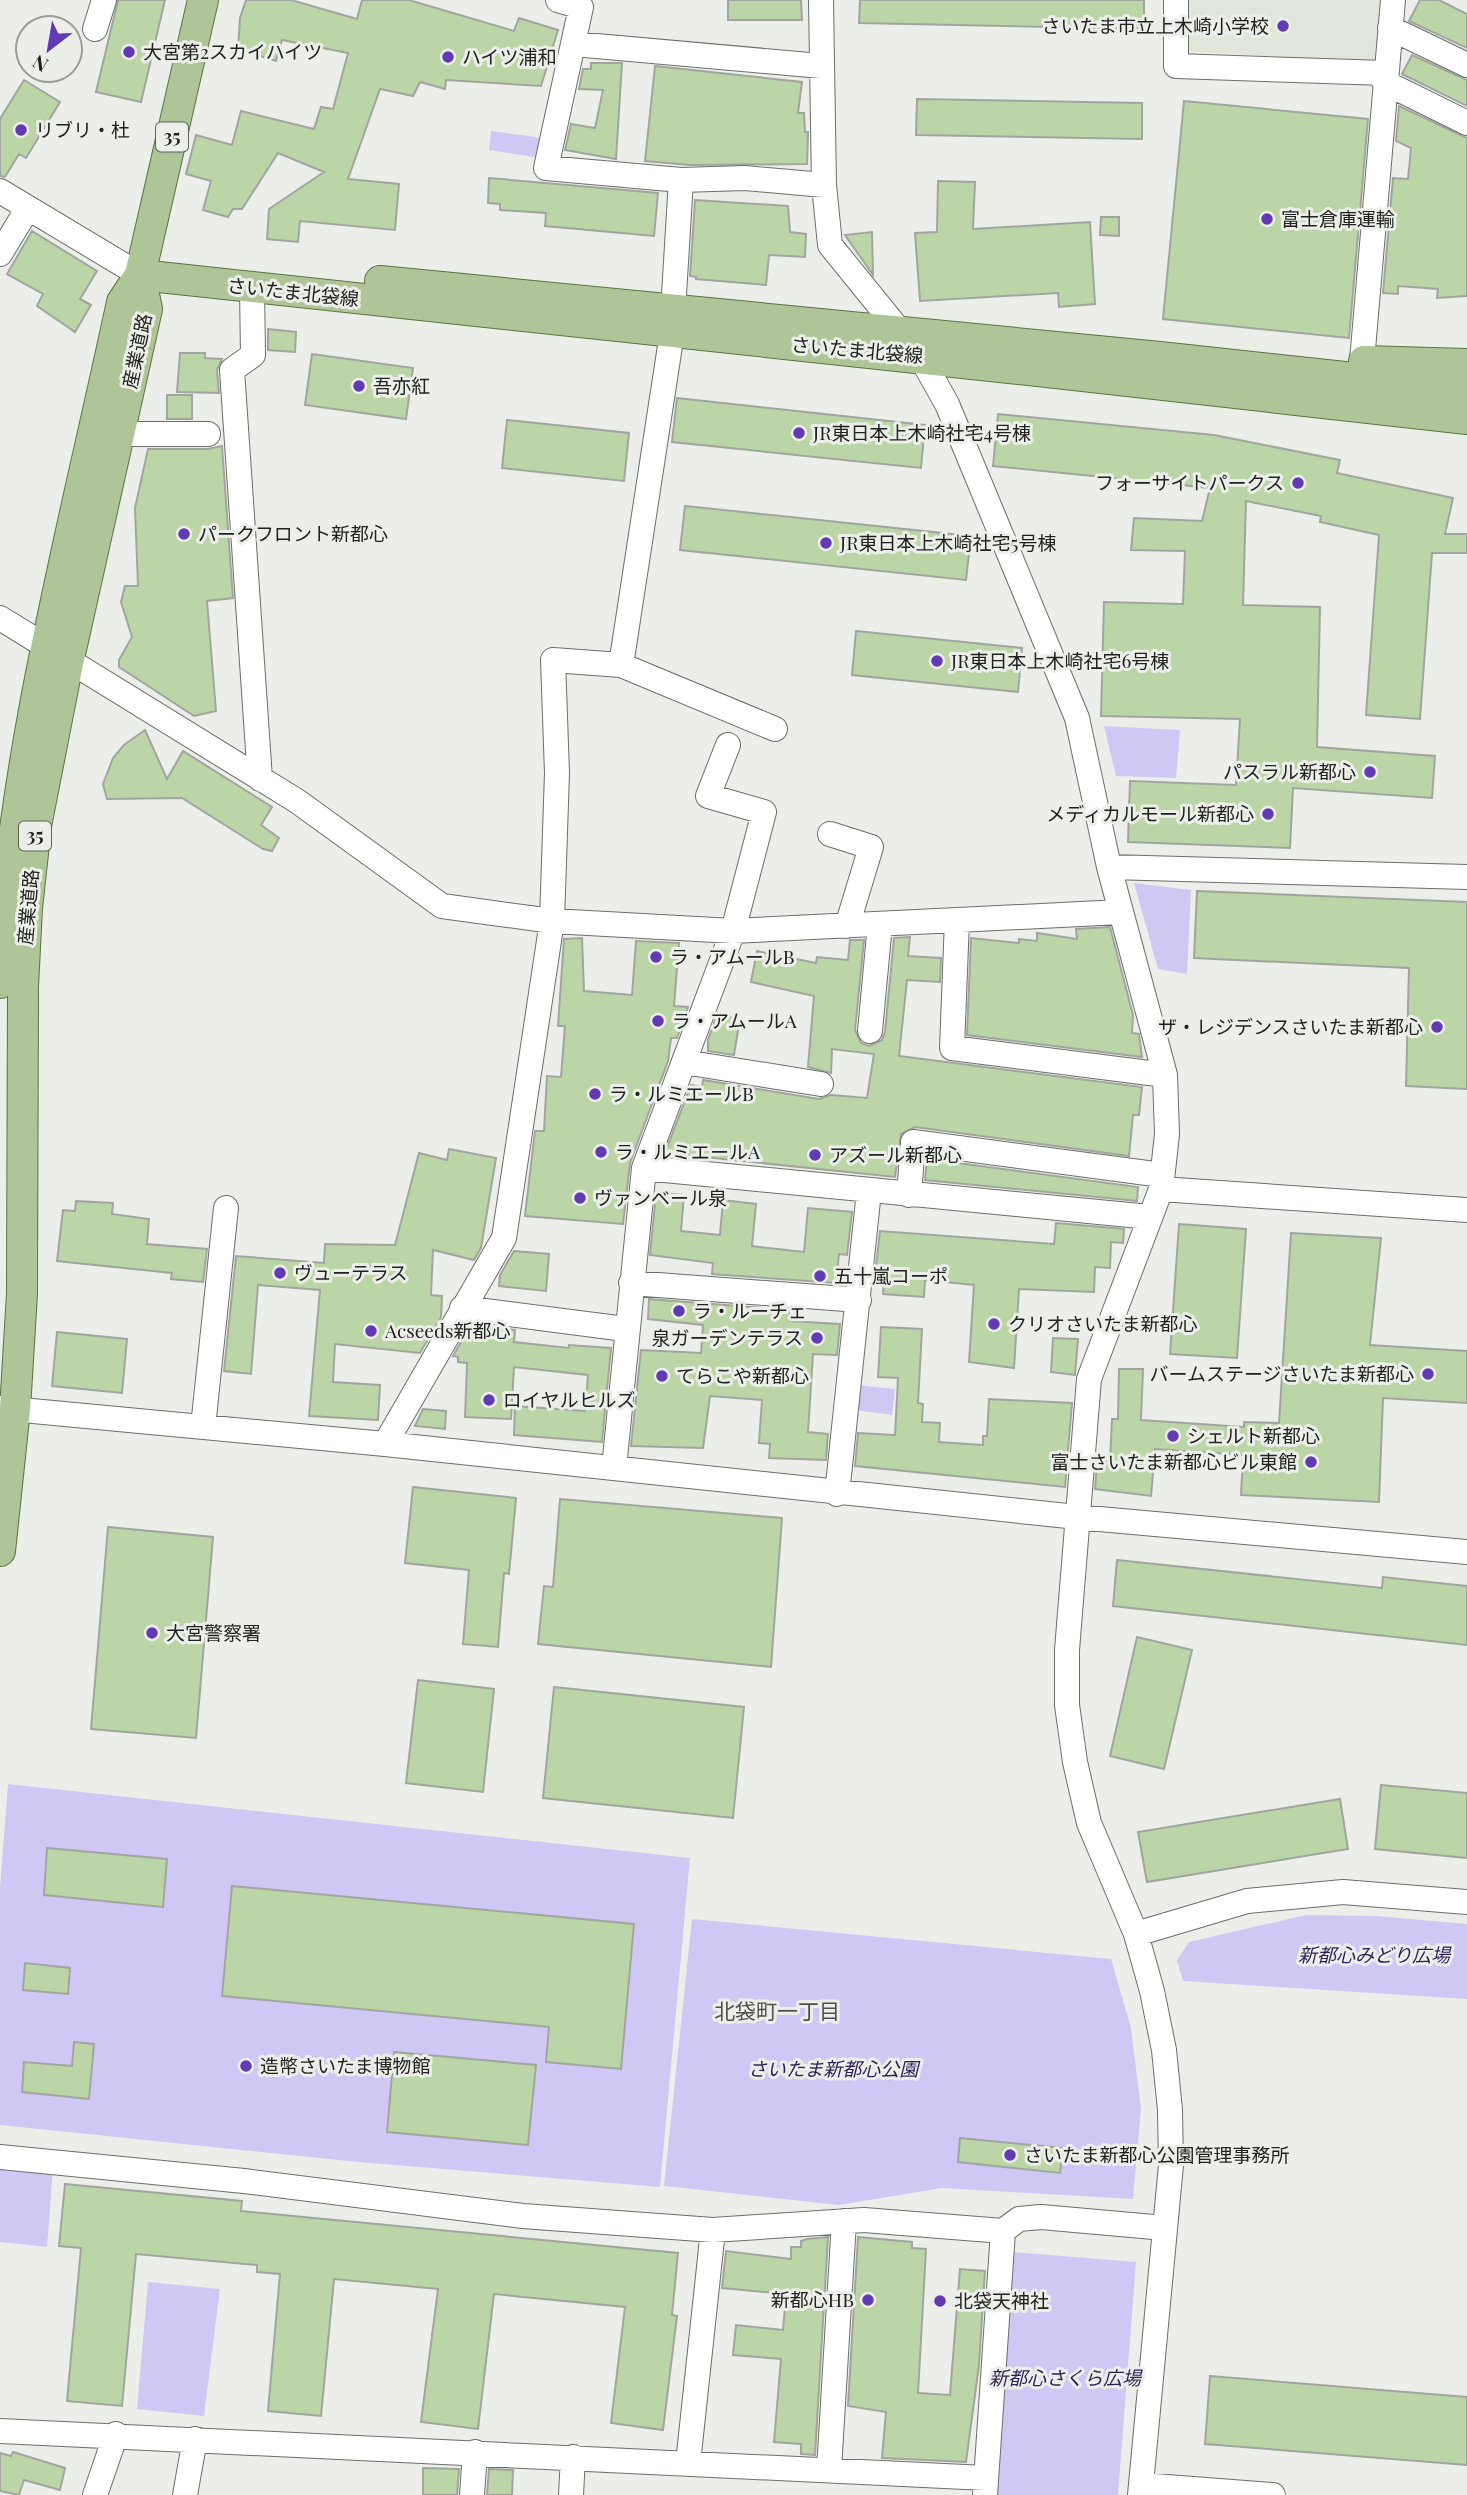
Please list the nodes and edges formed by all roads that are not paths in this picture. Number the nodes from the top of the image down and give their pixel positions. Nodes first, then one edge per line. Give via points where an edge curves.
1 (104, 0) edge
2 (203, 0) edge
3 (821, 0) edge
4 (1176, 0) edge
5 (1393, 0) edge
6 (574, 2) edge
7 (1390, 28) junction
8 (95, 29) dead end
9 (574, 44) junction
10 (1467, 65) edge
11 (821, 66) junction
12 (1384, 77) junction
13 (1467, 123) edge
14 (681, 180) junction
15 (824, 185) junction
16 (0, 191) edge
17 (28, 208) junction
18 (0, 254) edge
19 (140, 275) junction
20 (252, 287) junction
21 (673, 322) junction
22 (902, 333) junction
23 (920, 356) junction
24 (1160, 357) junction
25 (1362, 361) junction
26 (1467, 364) edge
27 (1467, 390) edge
28 (1467, 419) edge
29 (208, 433) dead end
30 (119, 434) junction
31 (0, 618) edge
32 (58, 656) junction
33 (621, 665) junction
34 (775, 729) dead end
35 (728, 745) dead end
36 (260, 779) junction
37 (6, 834) edge
38 (830, 834) dead end
39 (1109, 867) junction
40 (1467, 877) edge
41 (1121, 912) junction
42 (957, 920) junction
43 (552, 921) junction
44 (880, 924) junction
45 (847, 926) junction
46 (733, 931) junction
47 (0, 983) edge
48 (870, 1031) dead end
49 (684, 1062) junction
50 (1165, 1075) junction
51 (821, 1084) dead end
52 (643, 1168) junction
53 (1161, 1182) junction
54 (869, 1191) junction
55 (909, 1195) junction
56 (226, 1208) dead end
57 (1467, 1210) edge
58 (1150, 1217) junction
59 (631, 1283) junction
60 (859, 1300) junction
61 (462, 1308) junction
62 (625, 1329) junction
63 (7, 1409) edge
64 (203, 1427) junction
65 (385, 1444) junction
66 (614, 1468) junction
67 (837, 1494) junction
68 (1077, 1517) junction
69 (0, 1551) edge
70 (1467, 1552) edge
71 (1467, 1902) edge
72 (1136, 1934) junction
73 (0, 2157) edge
74 (844, 2221) junction
75 (1165, 2228) junction
76 (713, 2230) junction
77 (1003, 2231) junction
78 (0, 2431) edge
79 (116, 2434) junction
80 (195, 2438) junction
81 (475, 2452) junction
82 (573, 2457) junction
83 (688, 2463) junction
84 (829, 2470) junction
85 (986, 2486) edge
86 (1140, 2490) edge
87 (95, 2495) edge
88 (185, 2495) edge
89 (472, 2495) edge
90 (571, 2495) edge
91 (1273, 2495) edge

1 - 8 street
2 - 19 main road, 産業道路 / 35
3 - 11 street
4 - 12 street via 1175,66
5 - 7 street
6 - 9 street
7 - 10 street
7 - 12 street
9 - 11 street
9 - 14 street via 546,168
11 - 15 street
12 - 13 street
12 - 25 street
14 - 15 street via 745,178
14 - 21 street
15 - 22 street via 830,245
16 - 17 street
17 - 18 street
17 - 19 street
19 - 20 main road, さいたま北袋線
19 - 21 main road, さいたま北袋線 via 211,263
19 - 30 main road, 産業道路 / 35 via 147,309
19 - 32 main road, 産業道路 / 35 via 122,302
20 - 21 main road, さいたま北袋線
20 - 36 street via 253,355 232,370
21 - 22 main road, さいたま北袋線
21 - 23 main road, さいたま北袋線
21 - 33 street
22 - 23 street
22 - 24 main road, さいたま北袋線
23 - 28 main road, さいたま北袋線
23 - 39 street via 947,404 1077,719
24 - 25 main road, さいたま北袋線
24 - 27 main road, さいたま北袋線
25 - 26 main road, さいたま北袋線
29 - 30 street
30 - 32 main road, 産業道路 / 35
31 - 32 street
32 - 36 street
32 - 37 main road, 産業道路 / 35
32 - 63 main road, 産業道路 / 35 via 27,908 22,1293
33 - 34 street
33 - 43 street via 553,660 557,774
35 - 46 street via 708,796 764,812
36 - 43 street via 442,906
37 - 47 main road, 産業道路 / 35
38 - 45 street via 871,847
39 - 40 street
39 - 41 street
41 - 42 street
41 - 50 street
42 - 44 street
42 - 50 street via 952,1048
43 - 46 street
43 - 61 street via 504,1238
44 - 45 street
44 - 48 street
45 - 46 street
46 - 49 street
49 - 51 street
49 - 52 street
50 - 53 street via 1167,1134
52 - 54 street
52 - 59 street
53 - 55 street via 913,1142
53 - 57 street
53 - 58 street
54 - 55 street
54 - 60 street
55 - 58 street
56 - 64 street
58 - 68 street via 1089,1379
59 - 60 street
59 - 62 street
60 - 67 street
61 - 62 street
61 - 65 street
62 - 66 street
63 - 64 street
63 - 69 main road, 産業道路 / 35
64 - 65 street
65 - 66 street
66 - 67 street
67 - 68 street
68 - 70 street
68 - 72 street via 1067,1650 1074,1762 1089,1823
71 - 72 street via 1343,1892 1247,1901
72 - 75 street via 1164,2050 1170,2110
73 - 76 street via 244,2181 523,2216
74 - 76 street
74 - 77 street
74 - 84 street
75 - 77 street via 1041,2217 1019,2219
75 - 86 street
76 - 83 street
77 - 85 street
78 - 79 street
79 - 80 street
79 - 87 street
80 - 81 street
80 - 88 street
81 - 82 street
81 - 89 street
82 - 83 street
82 - 90 street
83 - 84 street
84 - 85 street
86 - 91 street

